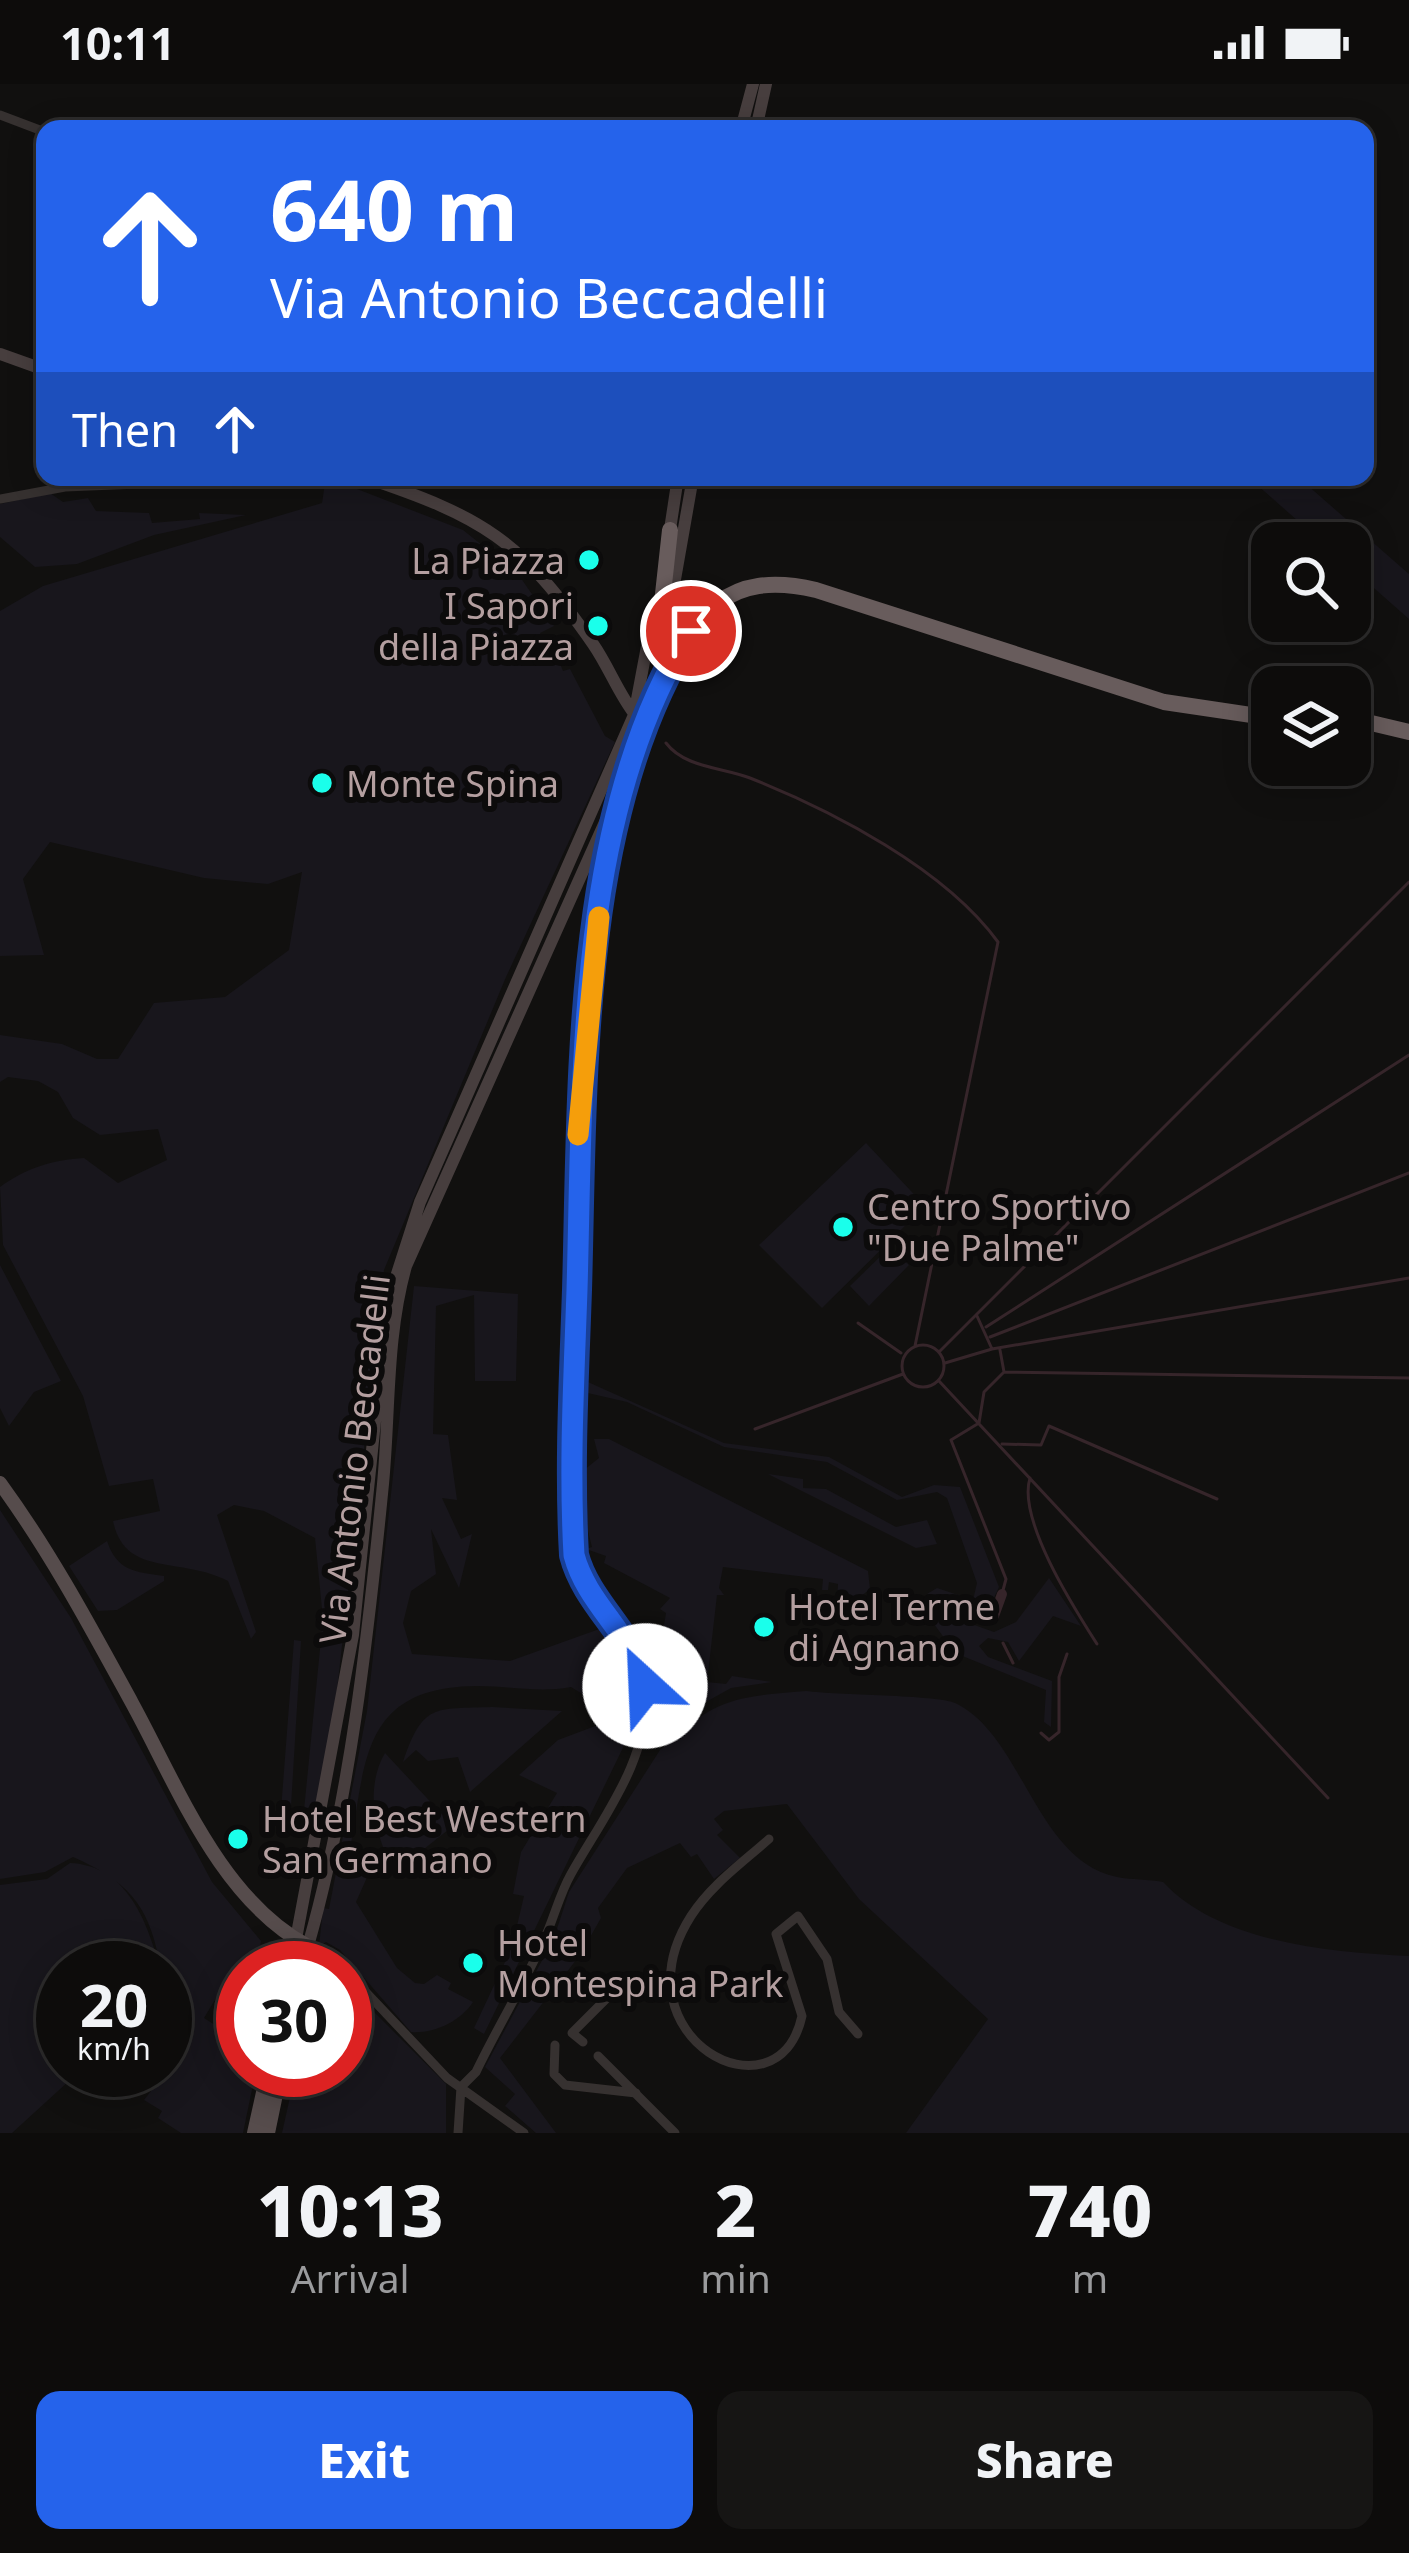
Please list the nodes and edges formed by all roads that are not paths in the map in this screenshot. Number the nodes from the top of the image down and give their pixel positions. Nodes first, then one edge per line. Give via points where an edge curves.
1 (753, 84) edge
2 (766, 84) edge
3 (0, 115) edge
4 (744, 120) edge
5 (758, 120) edge
6 (36, 129) edge
7 (0, 354) edge
8 (36, 367) edge
9 (90, 486) edge
10 (390, 486) edge
11 (677, 486) edge
12 (692, 486) edge
13 (0, 500) edge
14 (670, 530) junction
15 (700, 617) junction
16 (669, 632) junction
17 (642, 681) junction
18 (618, 686) junction
19 (644, 713) junction
20 (1251, 715) edge
21 (1371, 723) edge
22 (1409, 732) edge
23 (619, 750) junction
24 (631, 764) junction
25 (610, 808) junction
26 (612, 843) junction
27 (0, 1483) edge
28 (769, 1839) dead end
29 (322, 1848) junction
30 (301, 1941) edge
31 (302, 1941) edge
32 (669, 1988) junction
33 (372, 1997) edge
34 (858, 2034) dead end
35 (583, 2042) dead end
36 (556, 2045) dead end
37 (598, 2056) dead end
38 (461, 2087) junction
39 (636, 2093) junction
40 (262, 2097) edge
41 (275, 2097) edge
42 (254, 2133) edge
43 (268, 2133) edge
44 (458, 2133) edge
45 (524, 2133) edge
46 (675, 2133) edge

1 - 4 main road
2 - 5 main road
3 - 6 street
7 - 8 main road
9 - 13 street
10 - 18 main road via 459,510 506,540 590,639
11 - 14 main road
12 - 16 main road
14 - 16 highway via 660,621
14 - 17 main road
15 - 16 highway
15 - 19 highway
15 - 20 highway via 737,590 797,586 1164,702
16 - 19 main road
17 - 18 main road via 633,690
17 - 19 main road
18 - 19 main road
19 - 23 main road, Via Antonio Beccadelli
19 - 24 main road, Via Antonio Beccadelli
21 - 22 highway
23 - 25 street
23 - 29 main road, Via Antonio Beccadelli via 395,1265
24 - 25 main road, Via Antonio Beccadelli
24 - 26 street
25 - 26 street
25 - 29 main road, Via Antonio Beccadelli via 401,1284 373,1574
26 - 38 street via 578,1104 573,1544 584,1582 636,1655 645,1709 636,1754 607,1820
27 - 30 main road via 69,1589 213,1851
28 - 32 street via 690,1917
29 - 31 main road, Via Antonio Beccadelli
32 - 34 street via 681,2024 708,2051 741,2067 771,2060 794,2039 802,2016 776,1934 802,1917 827,1959 838,2012
32 - 35 street via 614,1991 572,2033
33 - 38 street
36 - 39 street via 554,2074 565,2085
37 - 39 street
38 - 44 street
38 - 45 street
39 - 46 street
40 - 42 main road
41 - 43 main road

